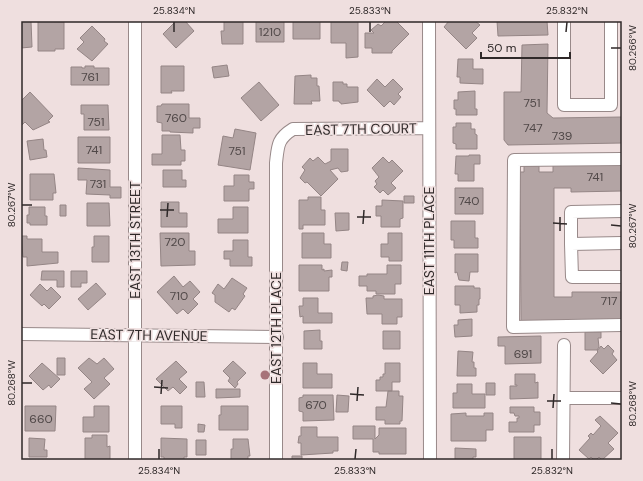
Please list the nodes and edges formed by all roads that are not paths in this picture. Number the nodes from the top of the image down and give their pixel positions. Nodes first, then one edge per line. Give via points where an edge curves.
1 (136, 21) edge
2 (429, 21) edge
3 (564, 21) edge
4 (611, 21) edge
5 (429, 128) junction
6 (622, 159) edge
7 (276, 195) joint
8 (622, 211) edge
9 (622, 243) edge
10 (571, 244) junction
11 (622, 277) edge
12 (622, 325) edge
13 (21, 334) edge
14 (135, 335) junction
15 (277, 337) junction
16 (564, 345) dead end
17 (564, 398) junction
18 (622, 398) edge
19 (135, 460) edge
20 (276, 460) edge
21 (430, 460) edge
22 (563, 460) edge

1 - 14 street, EAST 13TH STREET
2 - 5 street, EAST 11TH PLACE
3 - 4 street via 564,104 610,105
5 - 7 street, EAST 7TH COURT via 293,129 283,135 279,142
5 - 21 street, EAST 11TH PLACE
6 - 12 street via 514,160 513,326
7 - 15 street, EAST 12TH PLACE
8 - 10 street via 571,212
9 - 10 street
10 - 11 street via 572,277
13 - 14 street, EAST 7TH AVENUE
14 - 15 street, EAST 7TH AVENUE
14 - 19 street, EAST 13TH STREET
15 - 20 street, EAST 12TH PLACE
16 - 17 street
17 - 18 street
17 - 22 street

